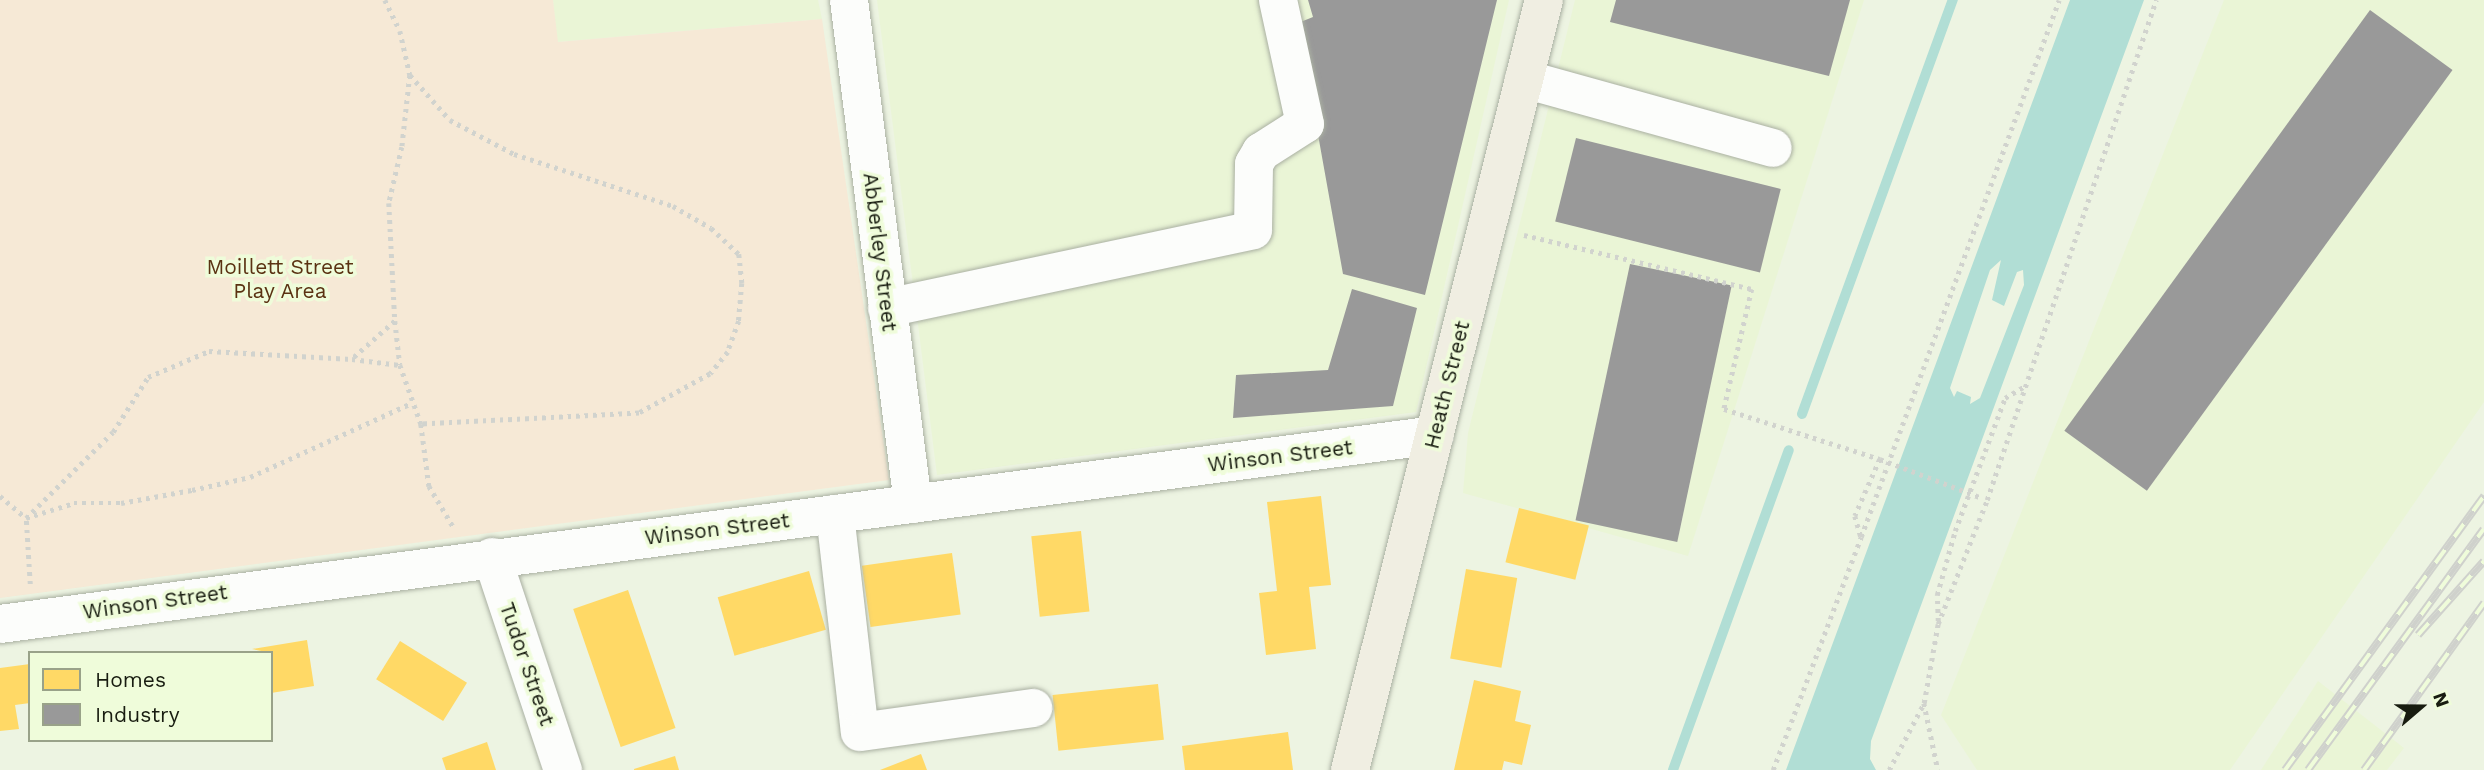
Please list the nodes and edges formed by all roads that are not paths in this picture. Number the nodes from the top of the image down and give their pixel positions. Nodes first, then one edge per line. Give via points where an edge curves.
1 (849, 0) edge
2 (1278, 0) edge
3 (1544, 0) edge
4 (1524, 79) junction
5 (1773, 148) dead end
6 (887, 308) junction
7 (1435, 435) junction
8 (913, 504) junction
9 (835, 514) junction
10 (482, 558) junction
11 (16, 622) edge
12 (1033, 708) dead end
13 (563, 770) edge
14 (1350, 770) edge

1 - 6 street, Abberley Street
2 - 6 street via 1305,124 1261,152 1254,164 1253,230
3 - 4 main road, Heath Street
4 - 5 street
4 - 7 main road, Heath Street
6 - 8 street, Abberley Street
7 - 8 street, Winson Street
7 - 14 main road, Heath Street
8 - 9 street, Winson Street
9 - 10 street, Winson Street
9 - 12 street via 860,732
10 - 11 street, Winson Street
10 - 13 street, Tudor Street

